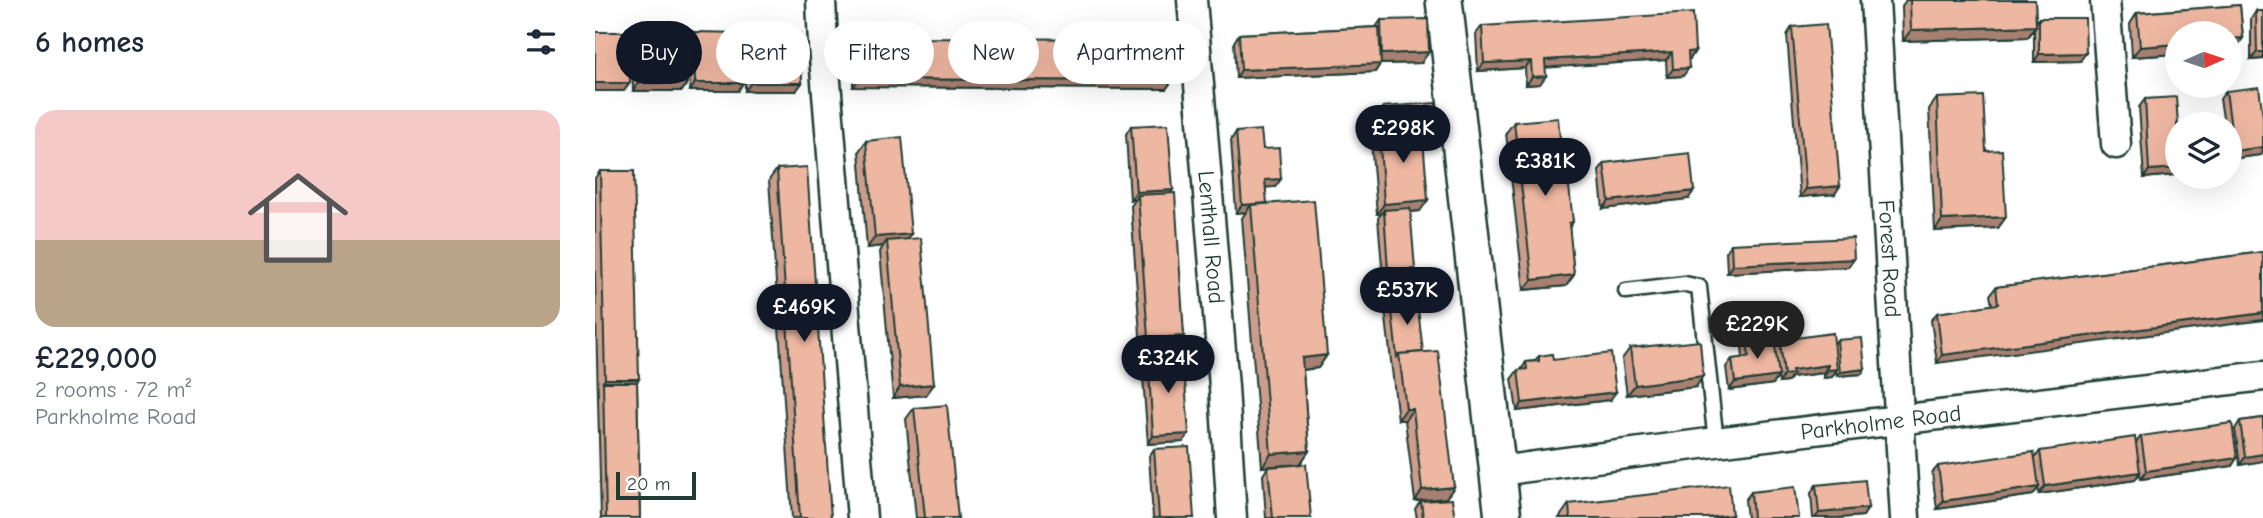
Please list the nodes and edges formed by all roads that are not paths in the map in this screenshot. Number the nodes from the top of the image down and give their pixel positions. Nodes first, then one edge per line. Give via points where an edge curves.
1 (821, 0) edge
2 (1192, 0) edge
3 (1444, 0) edge
4 (1875, 0) edge
5 (2105, 0) edge
6 (2116, 144) dead end
7 (1626, 291) dead end
8 (2263, 376) edge
9 (1901, 420) junction
10 (1716, 442) junction
11 (1499, 471) junction
12 (862, 518) edge
13 (1232, 518) edge
14 (1503, 518) edge
15 (1905, 518) edge

1 - 12 street
2 - 13 street, Lenthall Road
3 - 11 street
4 - 9 street, Forest Road
5 - 6 street
7 - 10 lane via 1685,284 1699,287
8 - 9 street, Parkholme Road
9 - 10 street, Parkholme Road
9 - 15 street, Forest Road
10 - 11 street, Parkholme Road
11 - 14 street

